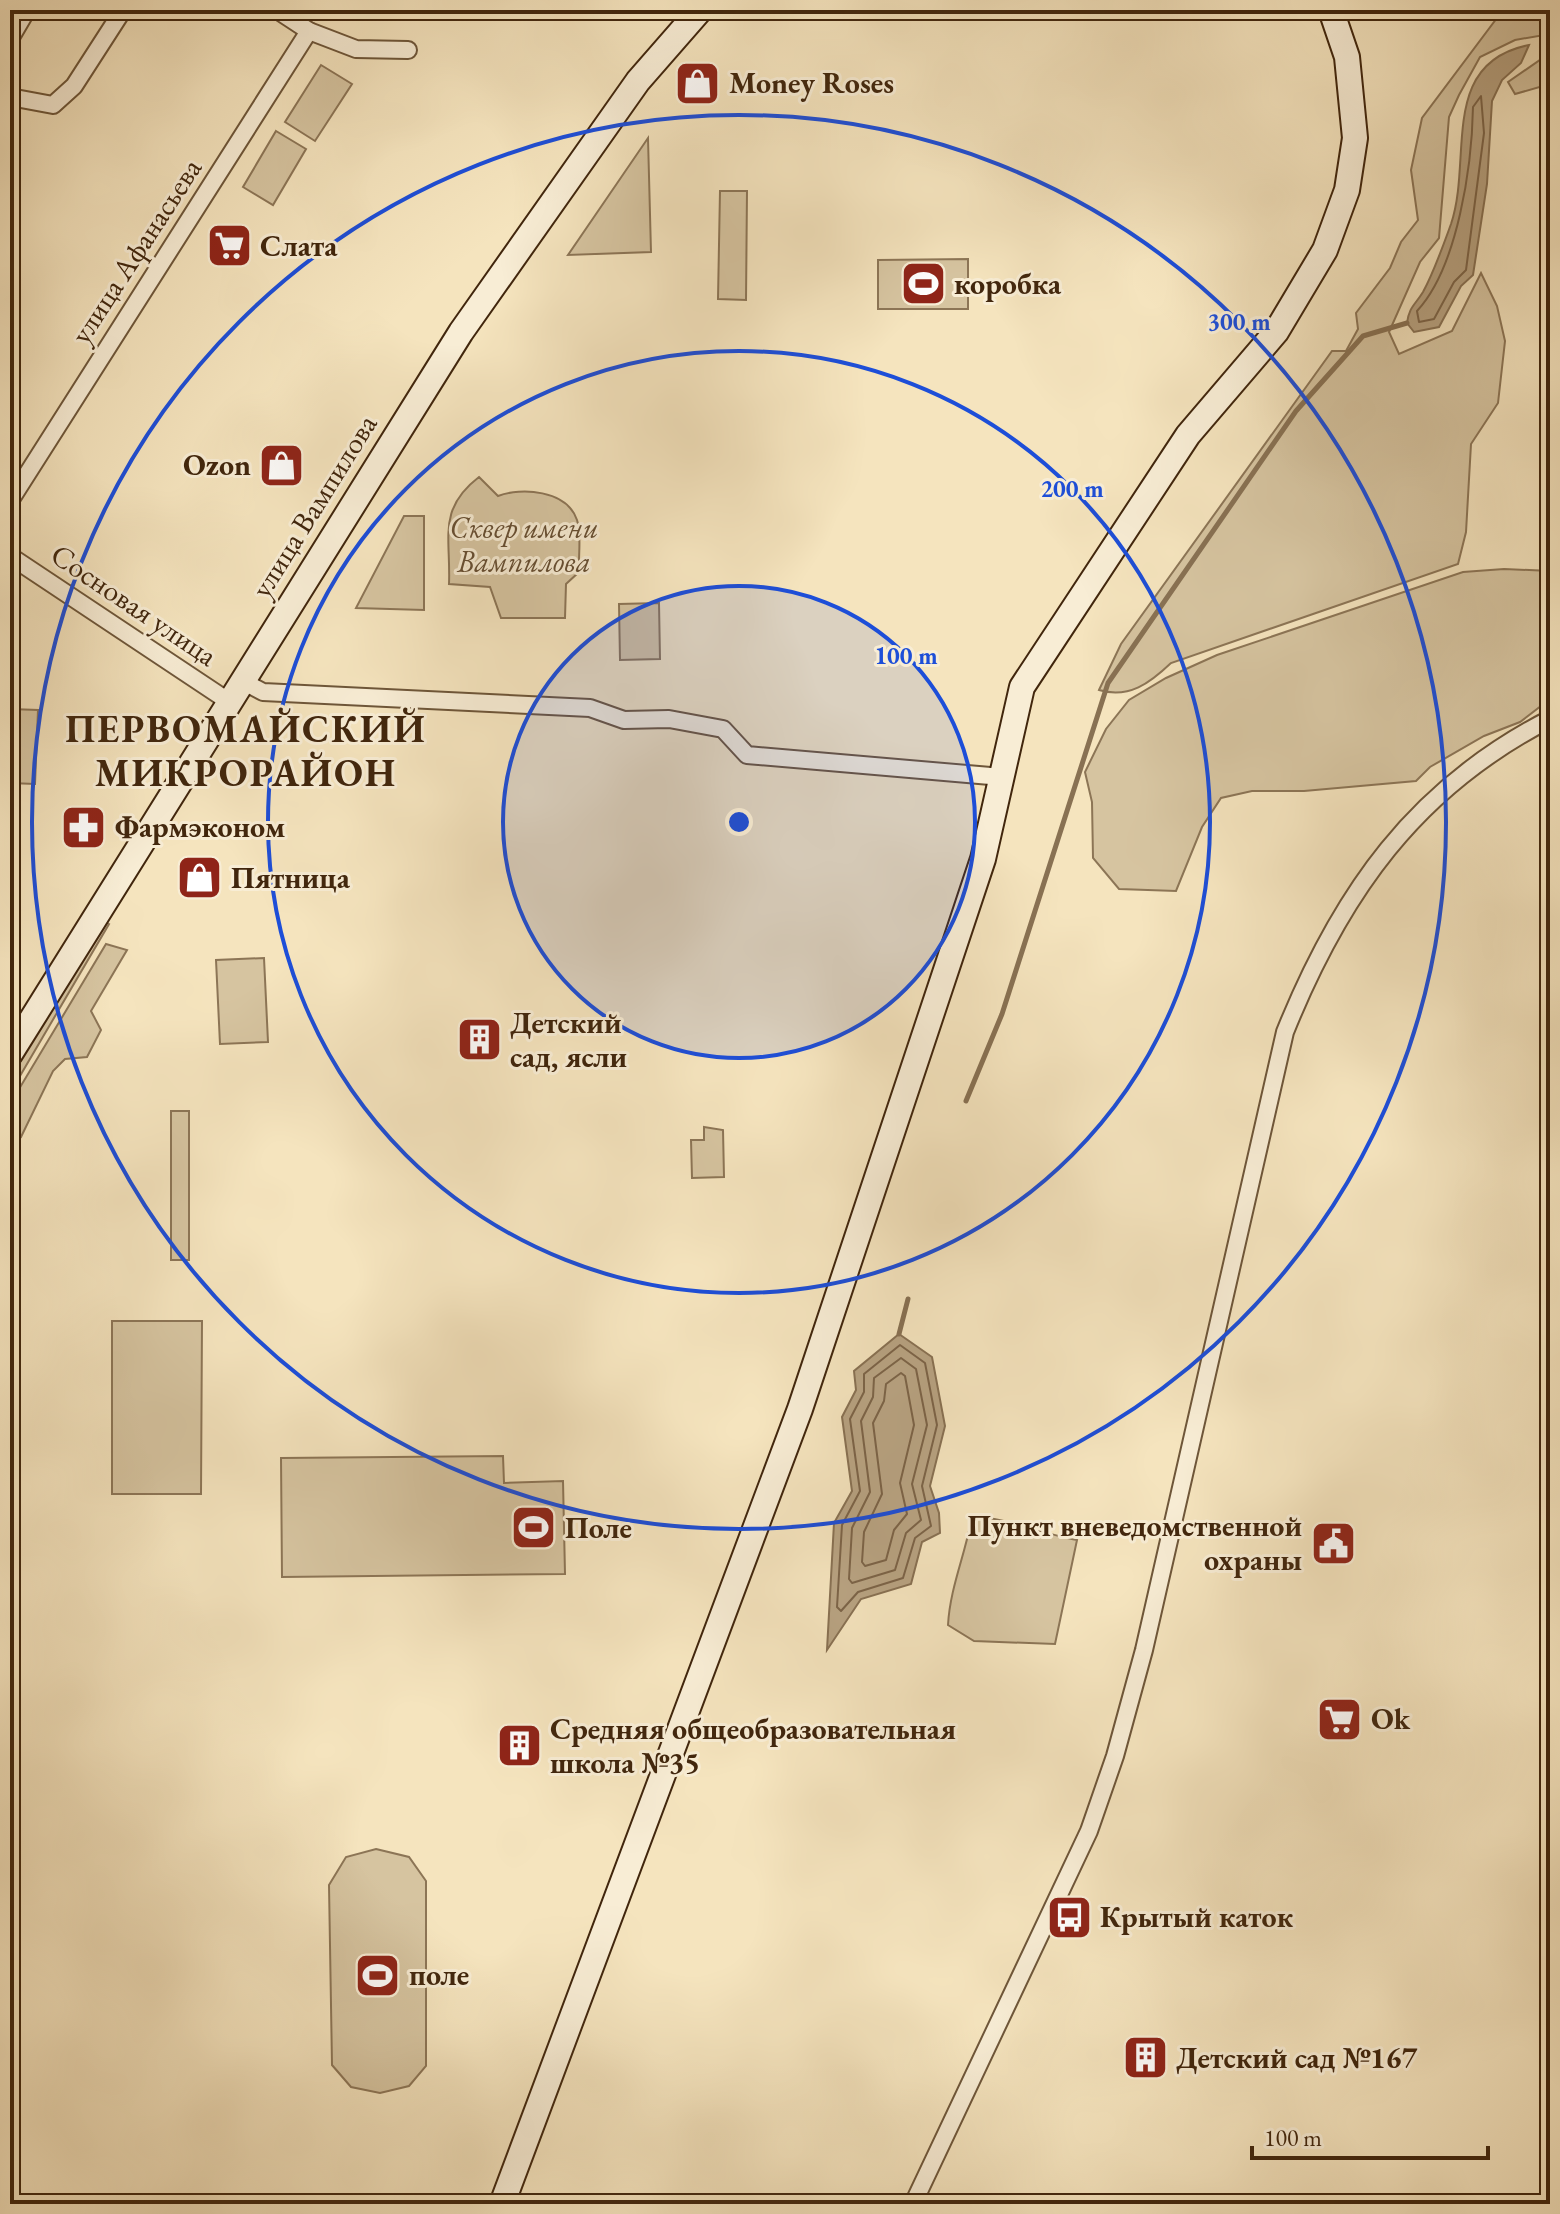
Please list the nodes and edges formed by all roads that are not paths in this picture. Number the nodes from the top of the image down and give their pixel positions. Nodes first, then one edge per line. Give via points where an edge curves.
1 (27, 10) edge
2 (123, 10) edge
3 (277, 10) edge
4 (700, 10) edge
5 (1331, 10) edge
6 (309, 31) junction
7 (10, 39) edge
8 (408, 50) dead end
9 (10, 97) edge
10 (10, 501) edge
11 (10, 556) edge
12 (242, 681) junction
13 (228, 701) junction
14 (1550, 719) edge
15 (1002, 777) junction
16 (10, 1054) edge
17 (502, 2204) edge
18 (913, 2204) edge

1 - 7 street
2 - 9 street via 74,86 53,105
3 - 6 street
4 - 12 street, улица Вампилова via 638,81 461,332
5 - 15 street via 1347,57 1355,138 1347,190 1325,250 1276,332 1188,435 1040,655 1022,687
6 - 8 street via 356,49
6 - 10 street, улица Афанасьева
11 - 13 street, Сосновая улица
12 - 13 street, улица Вампилова
12 - 15 street via 263,692 590,708 624,720 669,719 723,729 747,755
13 - 16 street, улица Вампилова
14 - 18 street via 1509,740 1446,786 1407,825 1363,883 1312,966 1285,1032 1115,1756 1089,1831
15 - 17 street via 983,859 800,1409

